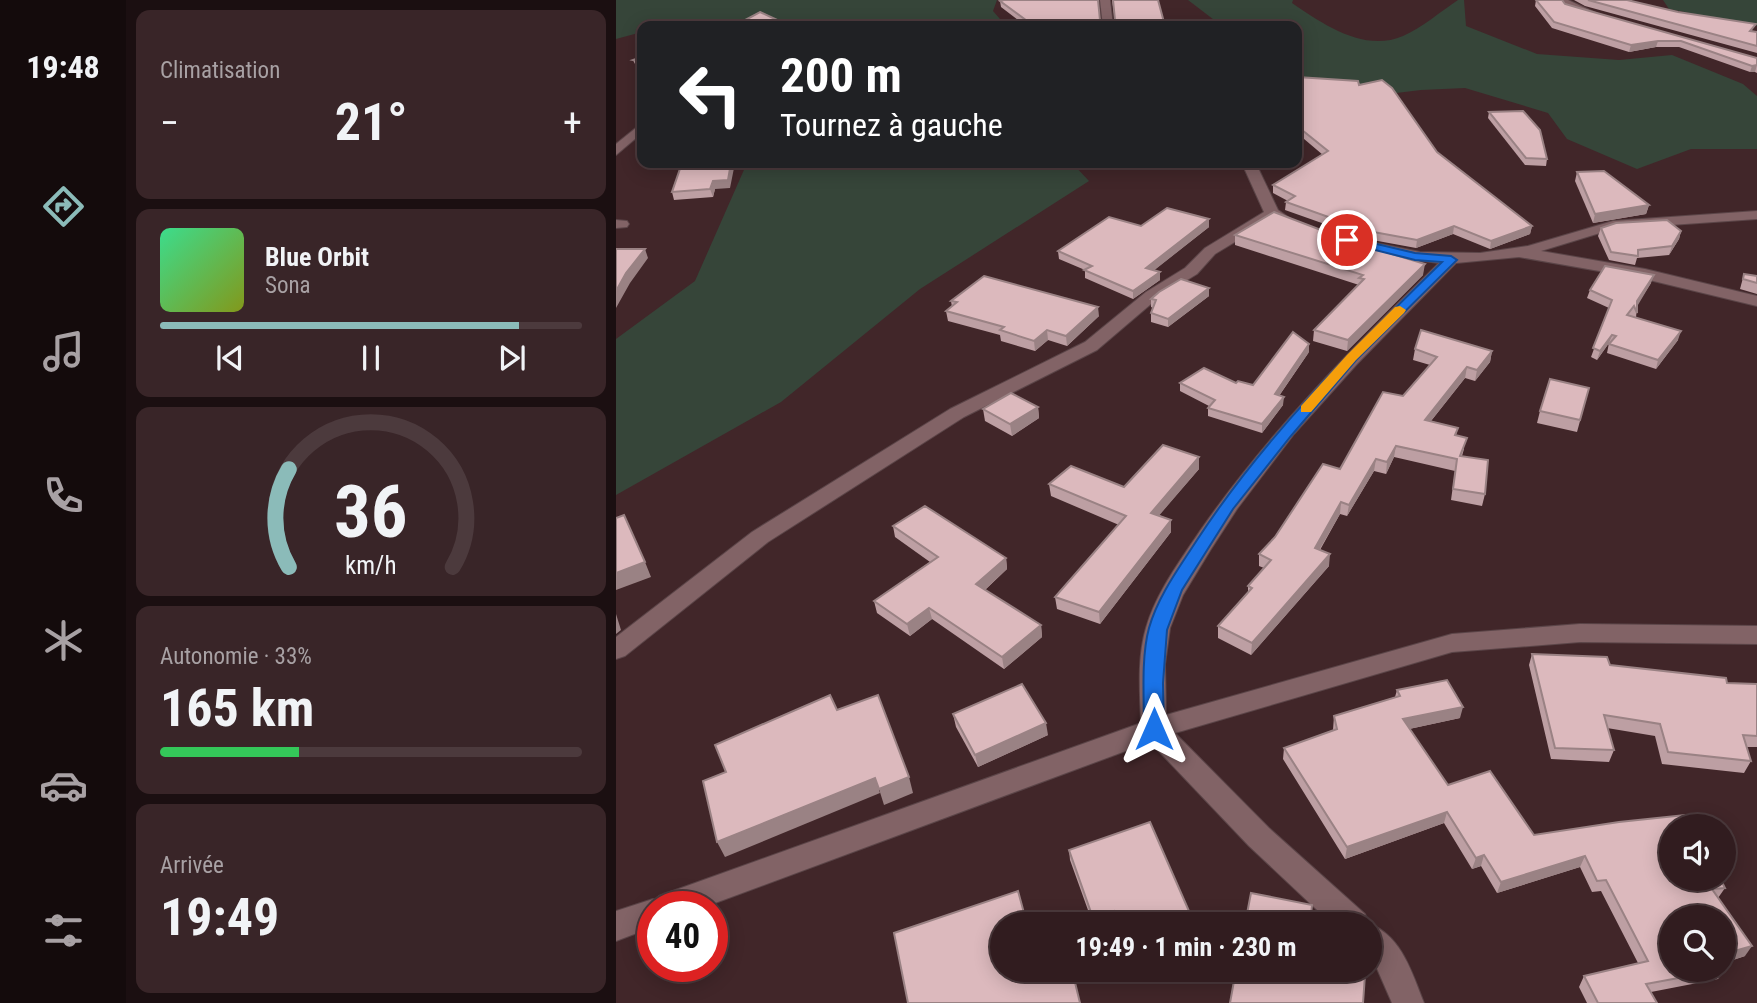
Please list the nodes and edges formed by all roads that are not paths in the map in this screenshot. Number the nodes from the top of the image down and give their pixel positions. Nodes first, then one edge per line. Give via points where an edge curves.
1 (1105, 0) edge
2 (1563, 0) edge
3 (1602, 16) edge
4 (1107, 21) edge
5 (637, 132) edge
6 (616, 151) edge
7 (1252, 168) edge
8 (1272, 212) junction
9 (1757, 215) edge
10 (1295, 224) edge
11 (1347, 240) edge
12 (1521, 252) junction
13 (1451, 260) junction
14 (1757, 301) edge
15 (1757, 635) edge
16 (616, 650) edge
17 (1154, 729) junction
18 (711, 891) edge
19 (1341, 912) edge
20 (637, 919) edge
21 (616, 926) edge
22 (1382, 950) edge
23 (1408, 1003) edge

1 - 4 street
2 - 3 street
5 - 6 street
7 - 8 street
8 - 10 street
8 - 16 street via 1210,251 1191,271 1091,346 957,412 761,537
9 - 12 street via 1614,225
11 - 13 street via 1415,257
12 - 13 street
12 - 14 street via 1645,274
13 - 17 street via 1351,357 1286,432 1227,506 1180,579 1157,630
15 - 17 street via 1580,633 1452,643
17 - 18 street
17 - 19 street via 1259,837
20 - 21 street
22 - 23 street

